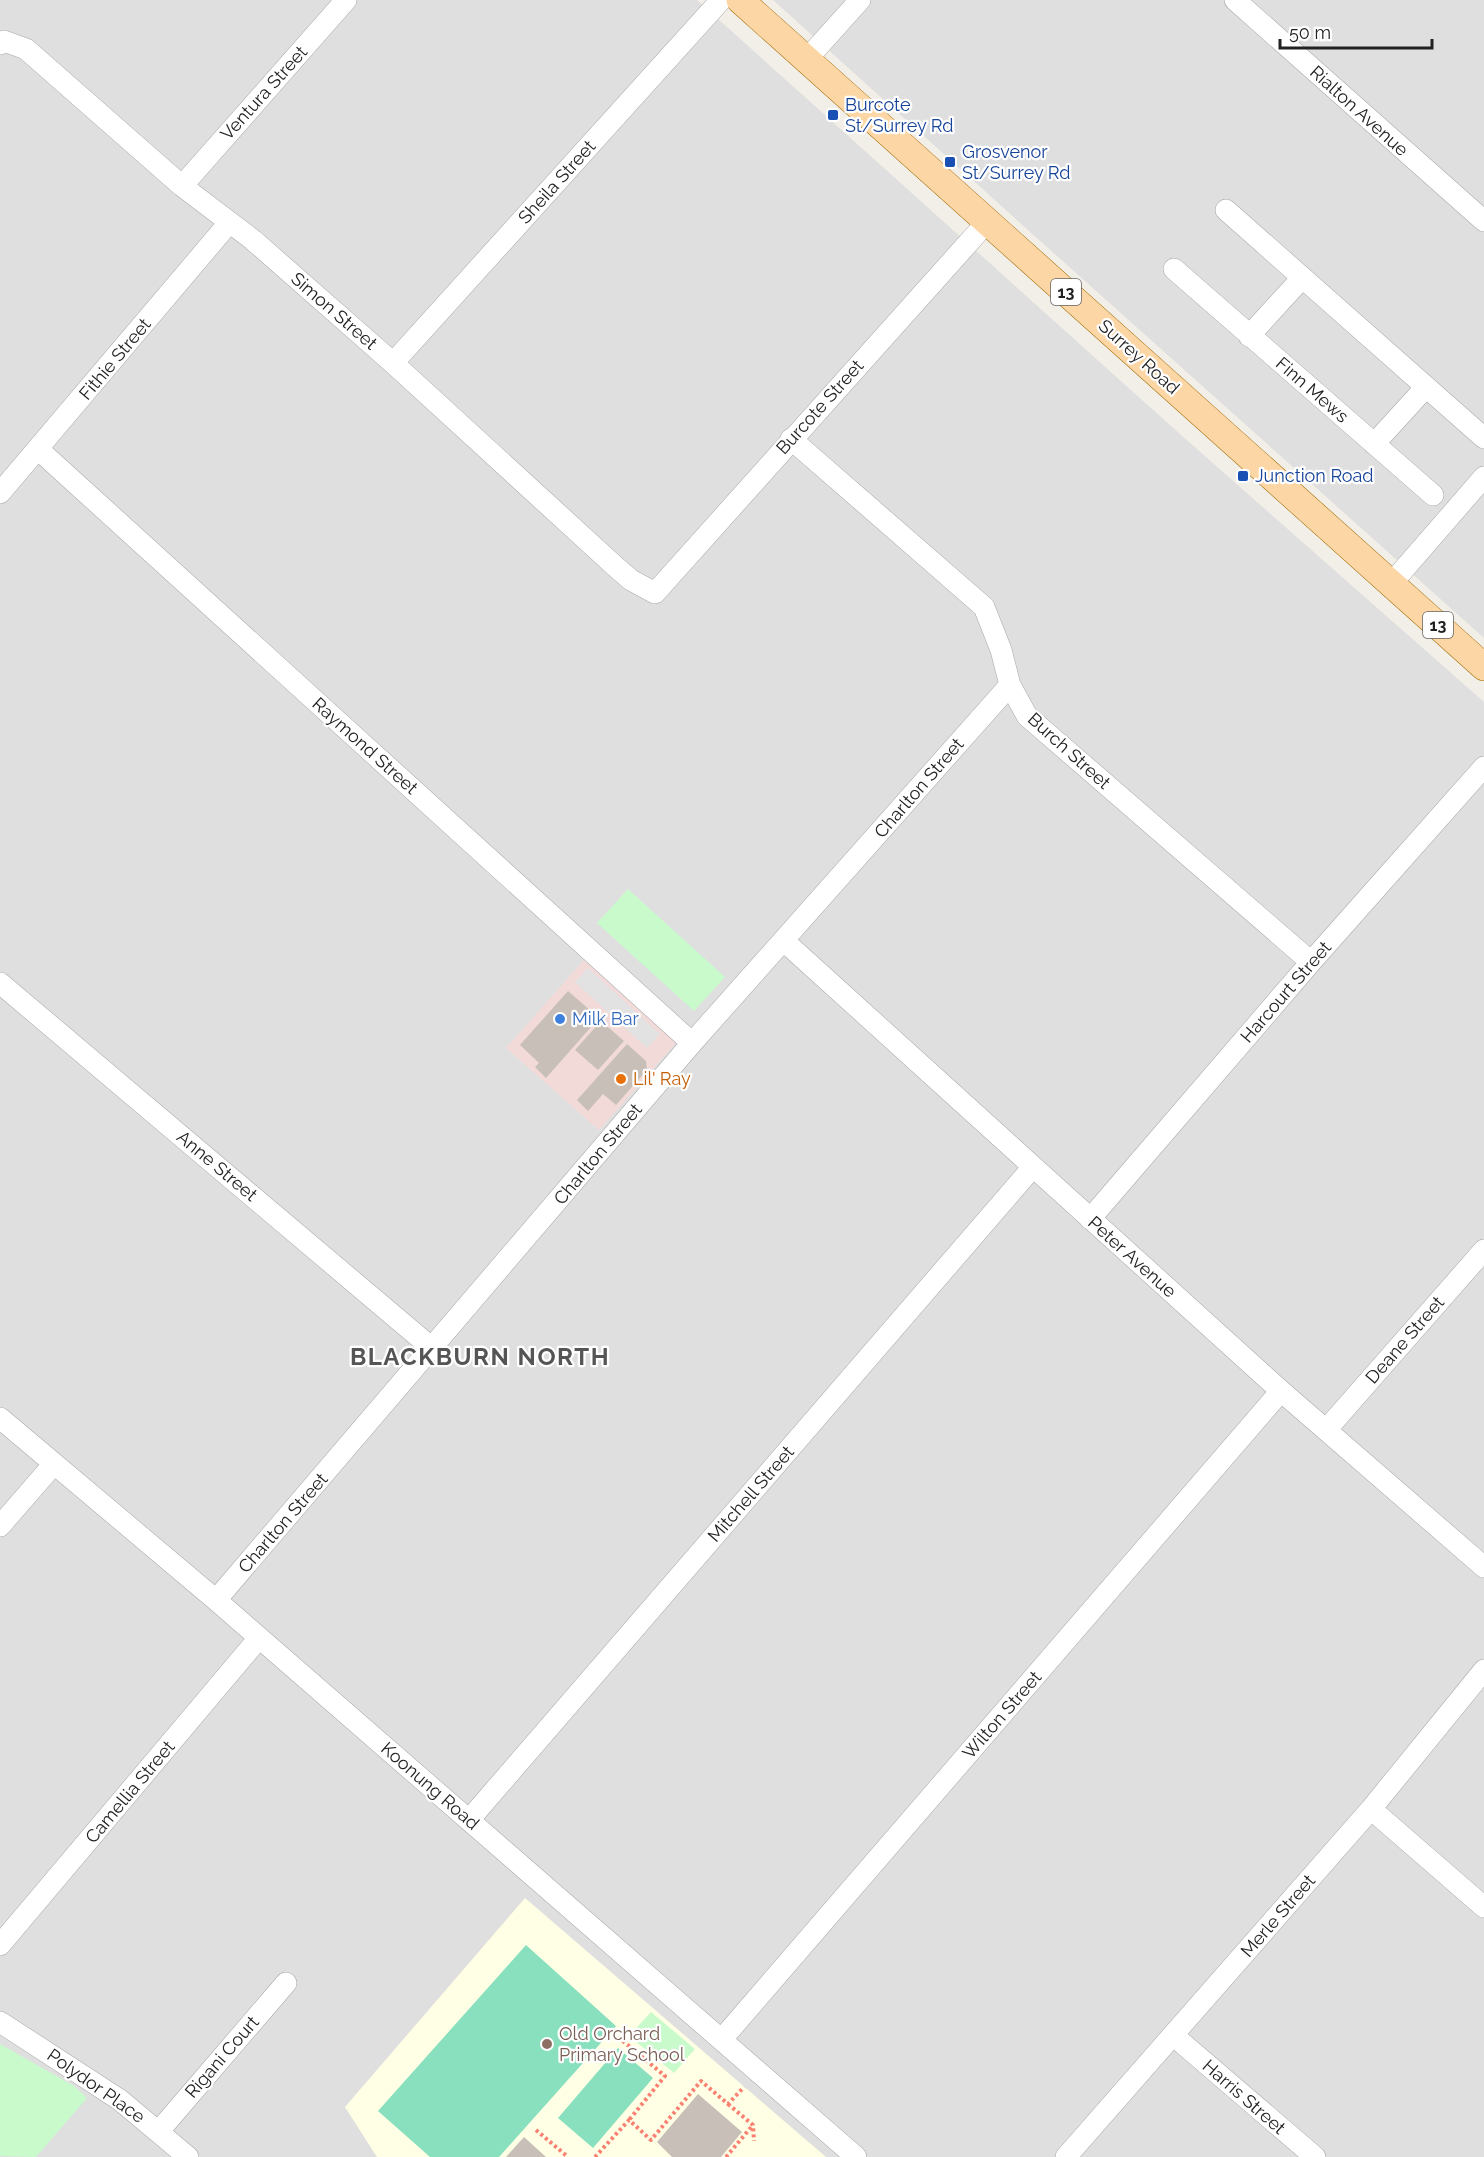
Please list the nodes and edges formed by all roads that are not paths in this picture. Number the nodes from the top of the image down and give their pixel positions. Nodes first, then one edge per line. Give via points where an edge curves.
1 (346, 0) edge
2 (721, 0) edge
3 (740, 0) edge
4 (860, 0) edge
5 (1235, 0) edge
6 (2, 42) edge
7 (807, 59) junction
8 (182, 186) junction
9 (1226, 210) dead end
10 (1484, 221) edge
11 (987, 222) junction
12 (228, 224) junction
13 (1174, 269) dead end
14 (1302, 278) junction
15 (1249, 336) junction
16 (393, 363) junction
17 (1425, 387) junction
18 (1484, 438) edge
19 (790, 439) junction
20 (1374, 444) junction
21 (39, 450) junction
22 (1484, 477) edge
23 (0, 493) edge
24 (1433, 495) dead end
25 (1391, 584) junction
26 (656, 593) joint
27 (1484, 667) edge
28 (1010, 685) junction
29 (1484, 767) edge
30 (784, 941) junction
31 (1311, 962) junction
32 (0, 983) edge
33 (692, 1043) junction
34 (1032, 1168) junction
35 (1090, 1219) junction
36 (1484, 1250) edge
37 (433, 1349) junction
38 (1281, 1391) junction
39 (0, 1419) edge
40 (1326, 1430) junction
41 (53, 1465) junction
42 (0, 1526) edge
43 (1477, 1562) edge
44 (1484, 1574) edge
45 (216, 1600) junction
46 (259, 1638) junction
47 (1484, 1670) edge
48 (1371, 1809) junction
49 (470, 1820) junction
50 (1484, 1907) edge
51 (0, 1946) edge
52 (286, 1983) dead end
53 (0, 2022) edge
54 (1174, 2036) junction
55 (722, 2039) junction
56 (159, 2130) junction
57 (188, 2157) edge
58 (856, 2157) edge
59 (1066, 2157) edge
60 (1315, 2157) edge

1 - 8 street, Ventura Street
2 - 16 street, Sheila Street
3 - 7 main road, Surrey Road / 13
4 - 7 street
5 - 10 street, Rialton Avenue
6 - 8 street, Simon Street via 26,49
7 - 11 main road, Surrey Road / 13
8 - 12 street, Simon Street
9 - 14 street
11 - 19 street, Burcote Street
11 - 25 main road, Surrey Road / 13
12 - 16 street, Simon Street via 253,240
12 - 21 street, Fithie Street
13 - 15 street, Finn Mews
14 - 15 street
14 - 17 street
15 - 20 street, Finn Mews
16 - 26 street, Simon Street via 617,568
17 - 18 street
17 - 20 street
19 - 26 street, Burcote Street
19 - 28 street, Burch Street via 984,607
20 - 24 street, Finn Mews
21 - 23 street, Fithie Street
21 - 33 street, Raymond Street
22 - 25 street
25 - 27 main road, Surrey Road / 13
28 - 30 street, Charlton Street
28 - 31 street, Burch Street via 1027,716
29 - 31 street, Harcourt Street
30 - 33 street, Charlton Street
30 - 34 street, Peter Avenue
31 - 35 street, Harcourt Street
32 - 37 street, Anne Street
33 - 37 street, Charlton Street
34 - 35 street, Peter Avenue
34 - 49 street, Mitchell Street
35 - 38 street, Peter Avenue
36 - 40 street, Deane Street
37 - 45 street, Charlton Street
38 - 40 street, Peter Avenue
38 - 55 street, Wilton Street
39 - 41 street, Koonung Road
40 - 43 street, Peter Avenue
41 - 42 street
41 - 45 street, Koonung Road
43 - 44 street
45 - 46 street, Koonung Road
46 - 49 street, Koonung Road
46 - 51 street, Camellia Street
47 - 48 street, Merle Street
48 - 50 street
48 - 54 street, Merle Street
49 - 55 street, Koonung Road
52 - 56 street, Rigani Court
53 - 56 street, Polydor Place
54 - 59 street, Merle Street
54 - 60 street, Harris Street
55 - 58 street, Koonung Road
56 - 57 street, Polydor Place

